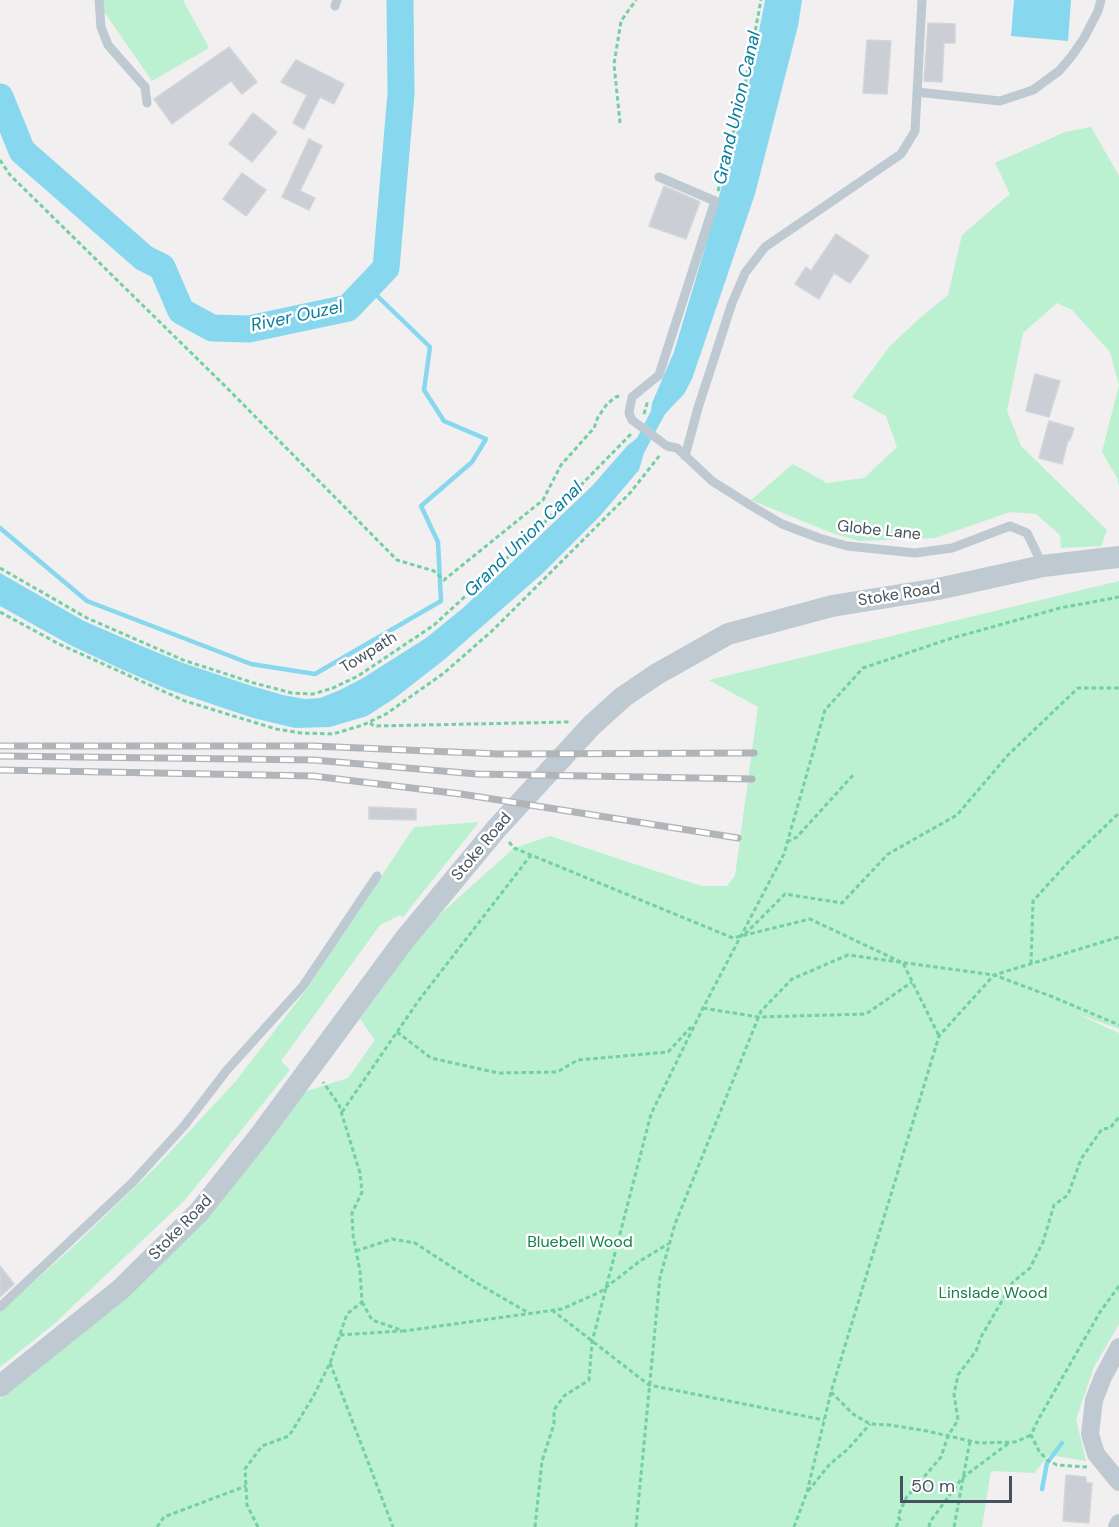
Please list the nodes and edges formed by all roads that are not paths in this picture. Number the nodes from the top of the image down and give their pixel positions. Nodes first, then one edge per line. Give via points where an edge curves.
1 (99, 0) edge
2 (922, 0) edge
3 (1101, 0) edge
4 (917, 92) junction
5 (147, 103) dead end
6 (658, 177) dead end
7 (685, 456) junction
8 (1119, 557) edge
9 (1043, 566) junction
10 (377, 876) dead end
11 (0, 1307) edge
12 (1119, 1347) edge
13 (0, 1386) edge
14 (1113, 1476) edge
15 (1119, 1523) edge
16 (1117, 1527) edge

1 - 5 lane via 101,27 108,45 145,87
2 - 4 lane
3 - 4 lane via 1071,57 1033,90 1000,101
4 - 7 lane via 915,131 901,154 765,247 745,273 732,303
6 - 7 lane, Globe Lane via 715,201 659,375 632,397 629,413
7 - 9 lane, Globe Lane via 712,481 750,505 782,524 819,538 848,546 915,553 952,548 1010,526 1027,533
8 - 9 street, Stoke Road
9 - 13 street, Stoke Road via 938,589 832,606 728,634 622,697 498,826 405,939 200,1212 121,1289
10 - 11 lane via 303,986 227,1070 184,1126 132,1184
12 - 14 street via 1094,1400 1090,1434 1096,1454
15 - 16 street

